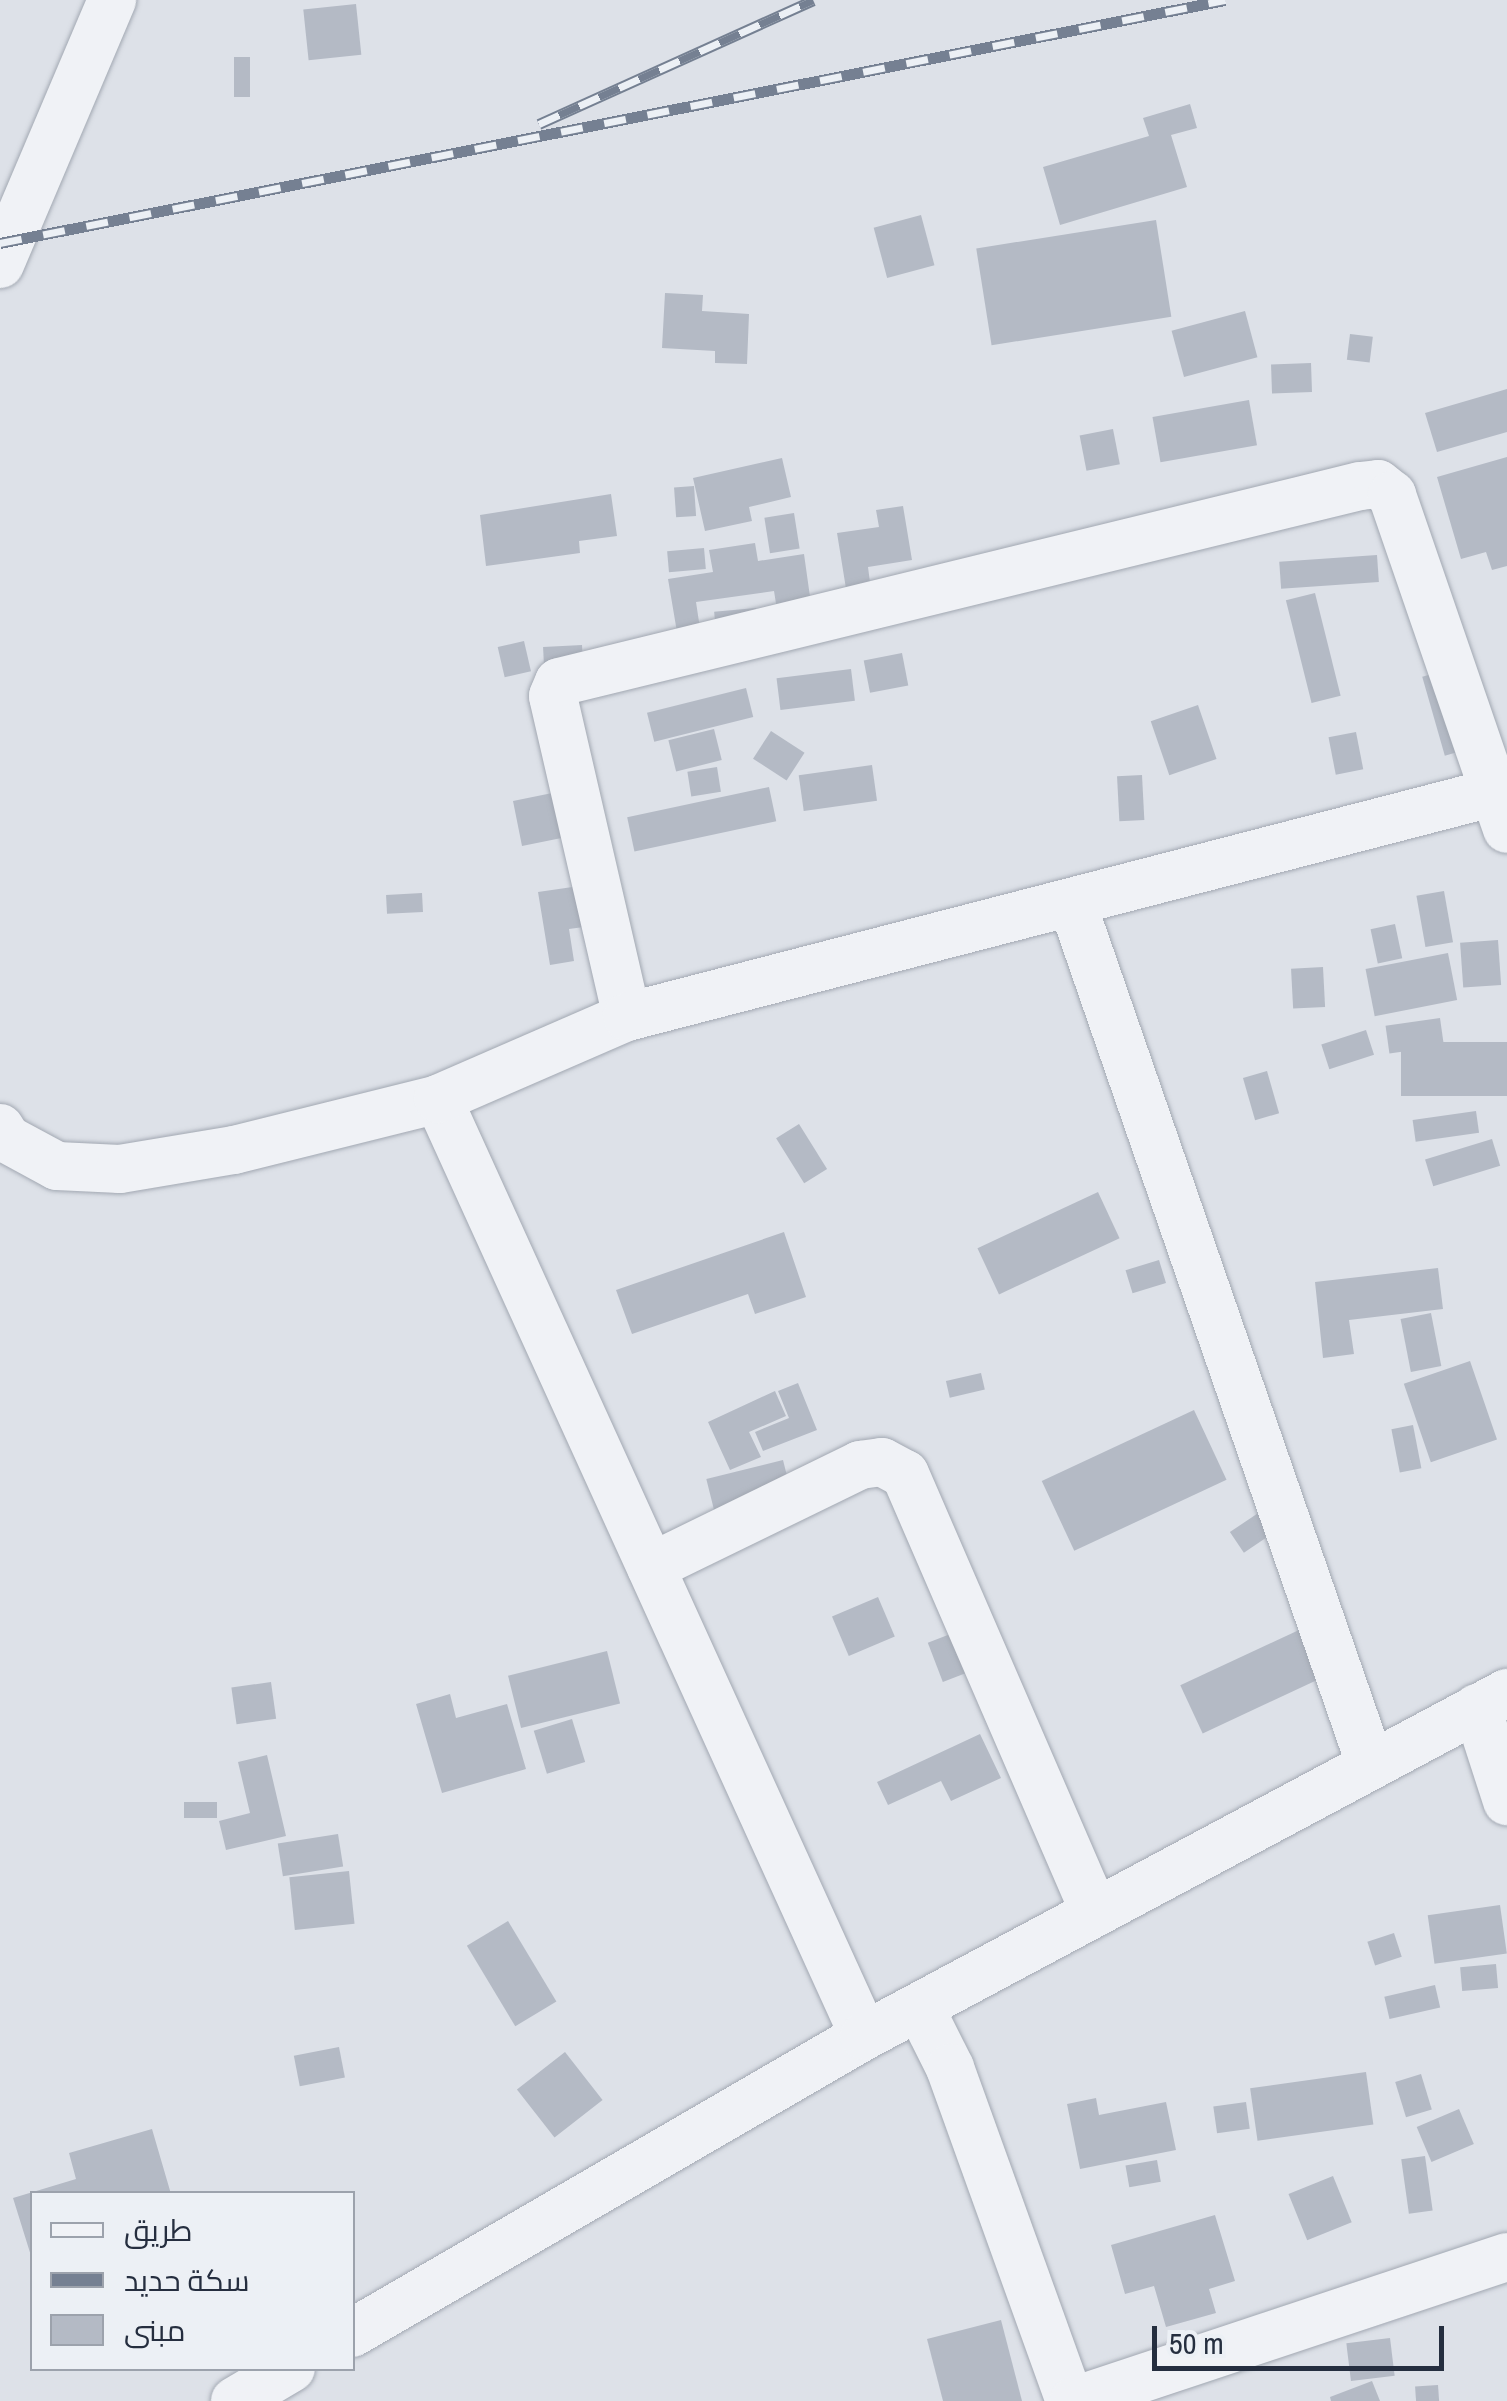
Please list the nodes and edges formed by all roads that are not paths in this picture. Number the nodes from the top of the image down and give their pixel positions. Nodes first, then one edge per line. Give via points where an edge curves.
1 (112, 0) edge
2 (0, 264) edge
3 (1503, 803) edge
4 (1072, 902) junction
5 (627, 1017) junction
6 (438, 1099) junction
7 (0, 1128) edge
8 (651, 1567) junction
9 (1492, 1700) edge
10 (1370, 1764) junction
11 (1507, 1801) edge
12 (1094, 1913) junction
13 (920, 2008) junction
14 (864, 2036) junction
15 (1507, 2257) edge
16 (355, 2331) edge
17 (286, 2371) edge
18 (235, 2401) edge
19 (1072, 2401) edge

1 - 2 street
3 - 4 street
3 - 5 street via 1392,495 1378,484 560,682 553,696
4 - 5 street
4 - 10 street
5 - 6 street
6 - 7 street via 234,1150 120,1169 57,1166
6 - 8 street
8 - 12 street via 860,1465 882,1462 905,1474
8 - 14 street
9 - 10 street
9 - 11 street
10 - 12 street
12 - 13 street
13 - 14 street
13 - 19 street via 950,2068
14 - 16 street
15 - 19 street
17 - 18 street

